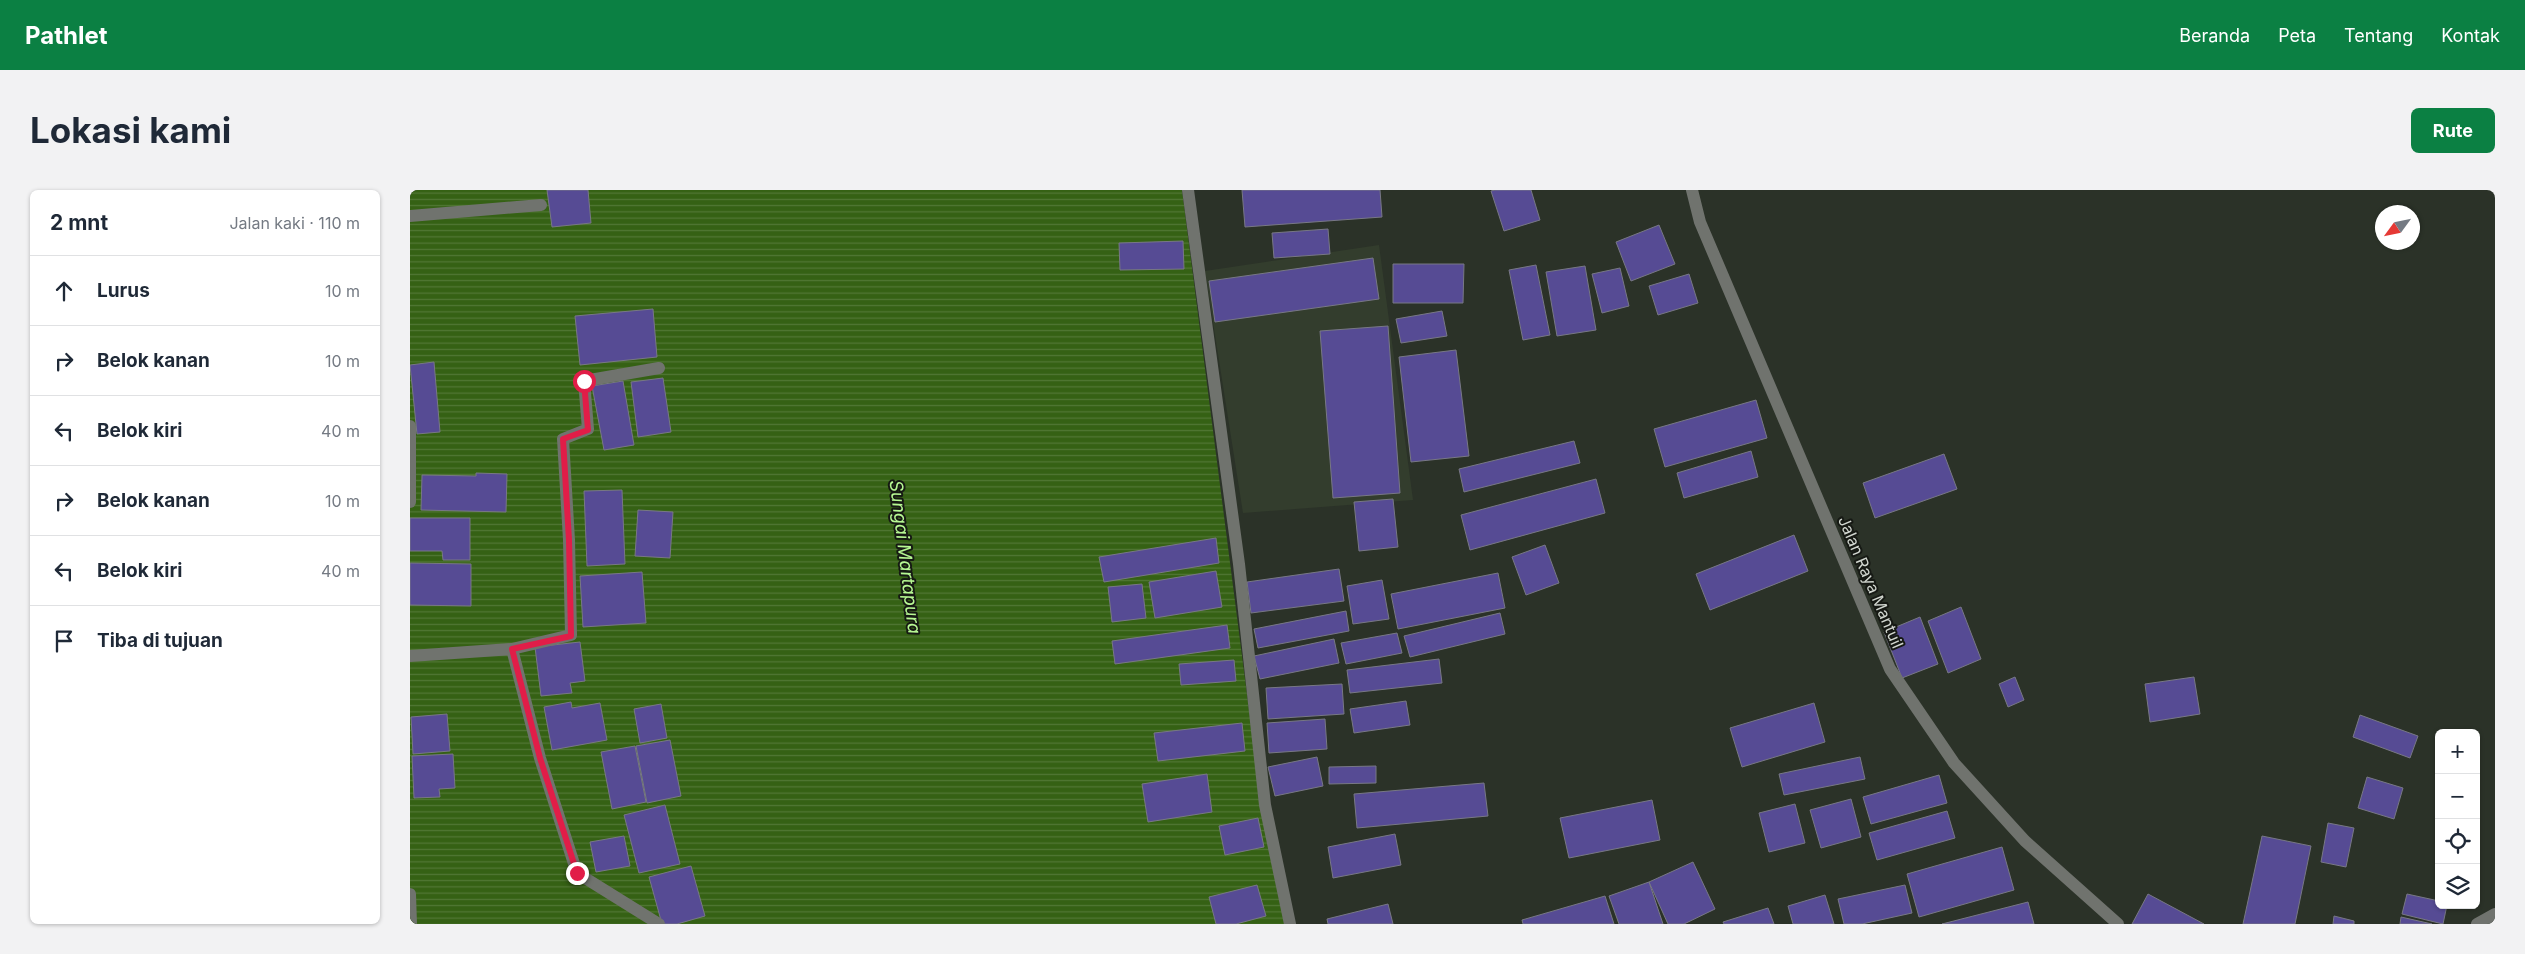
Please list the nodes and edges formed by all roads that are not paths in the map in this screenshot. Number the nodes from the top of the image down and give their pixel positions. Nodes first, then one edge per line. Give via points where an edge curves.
1 (1188, 190) edge
2 (1692, 190) edge
3 (541, 205) dead end
4 (410, 216) edge
5 (659, 368) dead end
6 (410, 426) edge
7 (410, 502) edge
8 (512, 649) junction
9 (410, 656) edge
10 (410, 894) edge
11 (2495, 914) edge
12 (411, 924) edge
13 (659, 924) edge
14 (1290, 924) edge
15 (2118, 924) edge
16 (2477, 924) edge

1 - 14 street via 1239,564 1265,805
2 - 15 street, Jalan Raya Mantuil via 1700,222 1890,669 1954,763 2025,841
3 - 4 street
5 - 8 street via 584,381 588,430 563,439 571,636
6 - 7 street
8 - 9 street
8 - 13 street via 540,758 577,873
10 - 12 street
11 - 16 street

